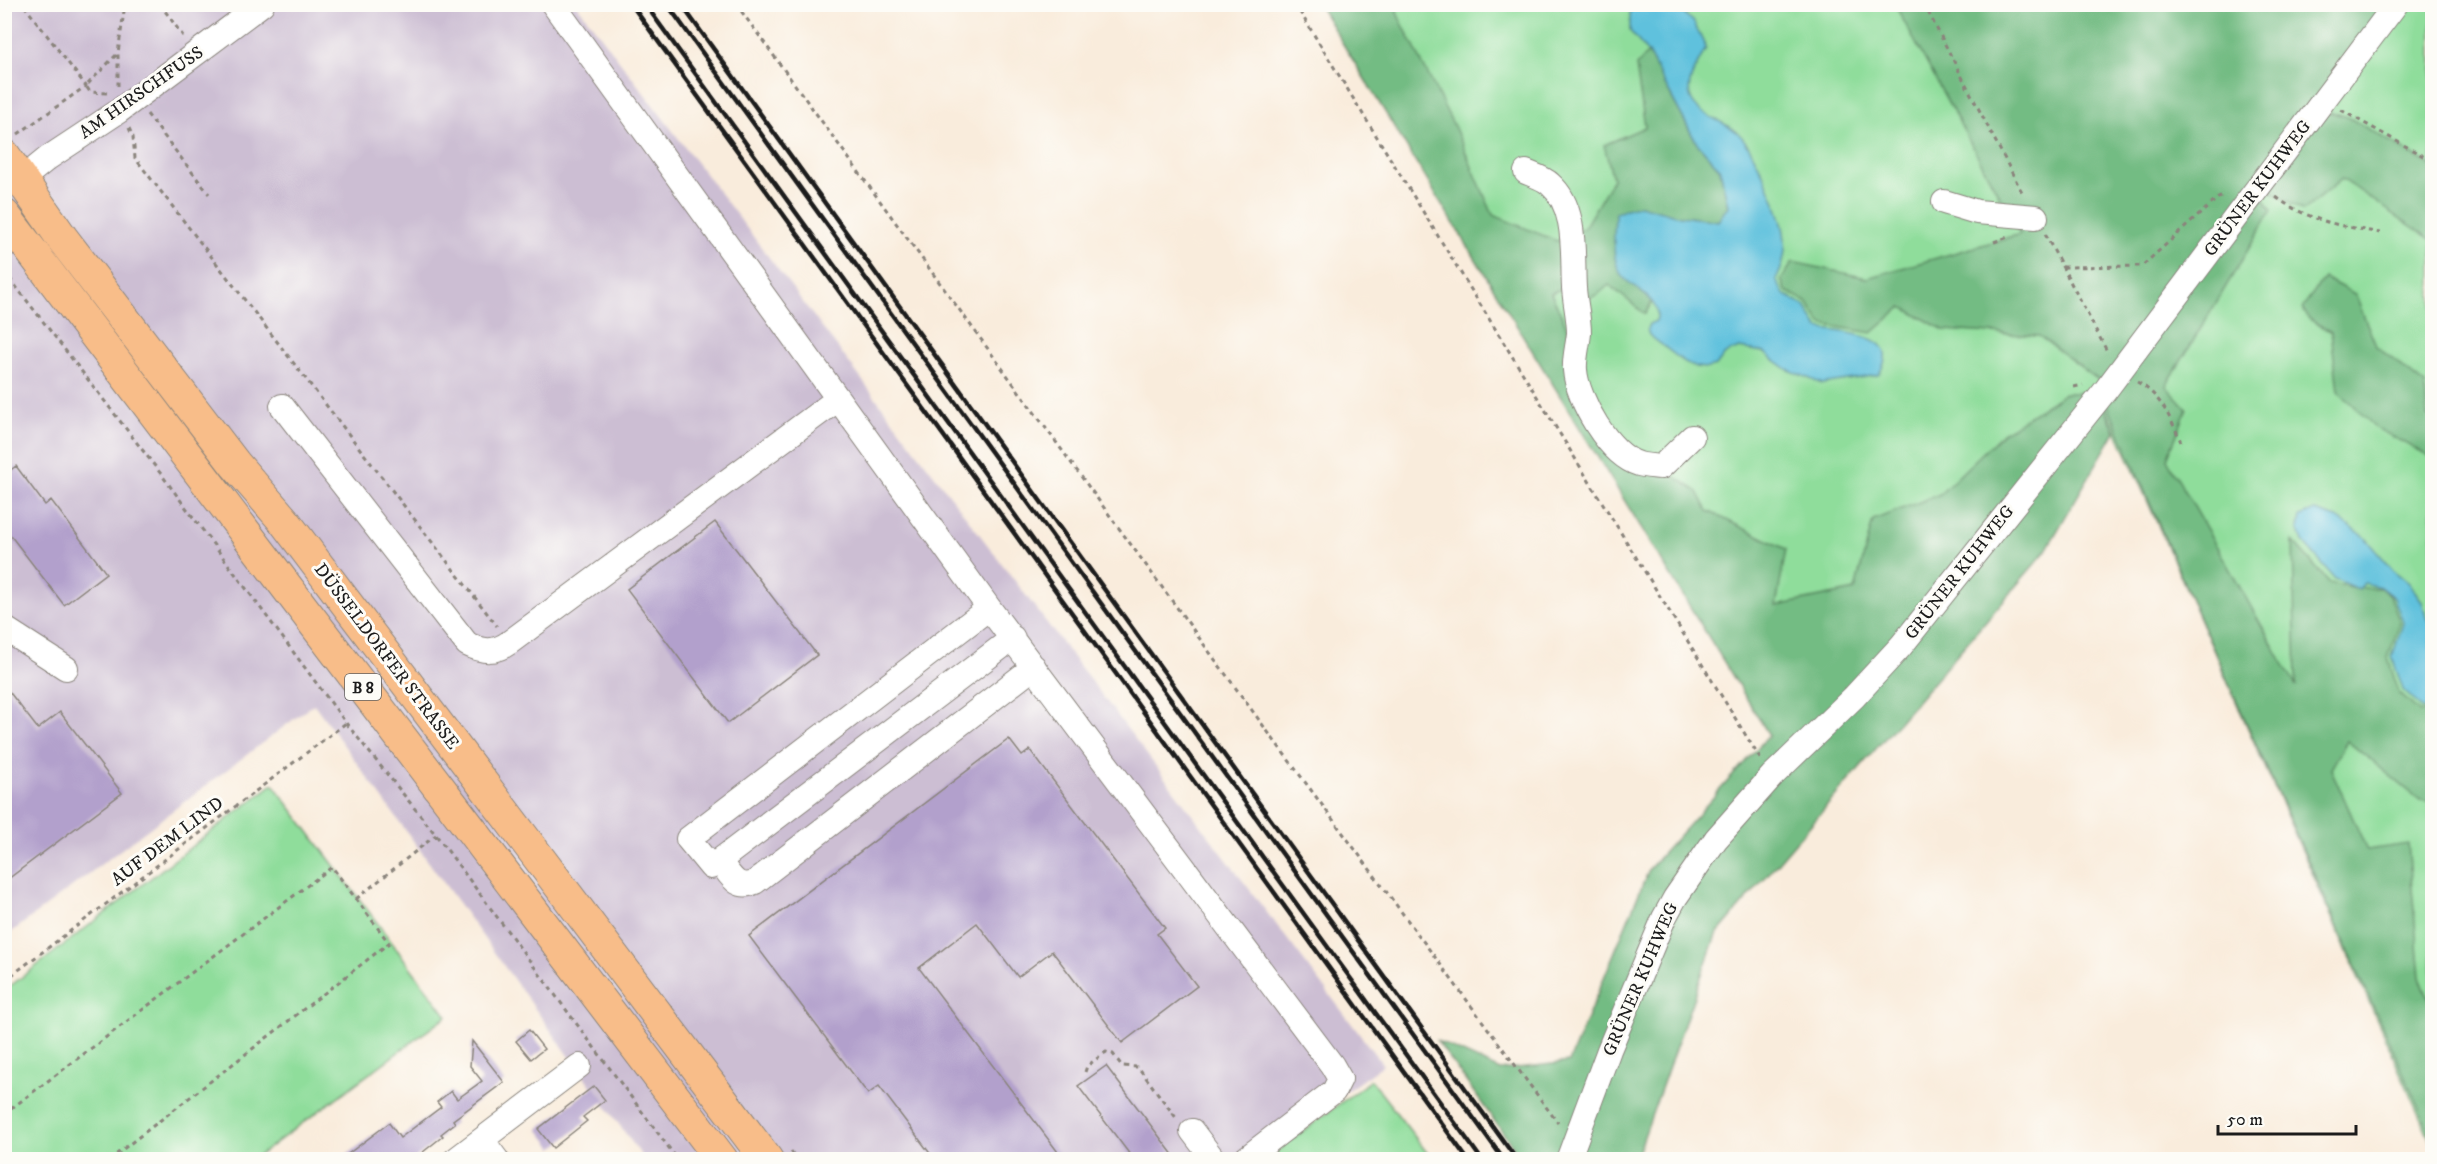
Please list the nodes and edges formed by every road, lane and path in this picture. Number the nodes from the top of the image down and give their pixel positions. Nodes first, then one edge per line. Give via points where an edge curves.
1 (23, 4) edge
2 (125, 4) edge
3 (160, 4) edge
4 (262, 4) edge
5 (554, 4) edge
6 (736, 4) edge
7 (1294, 4) edge
8 (1924, 4) edge
9 (2396, 4) edge
10 (183, 36) dead end
11 (118, 53) junction
12 (86, 86) junction
13 (120, 101) junction
14 (2319, 106) junction
15 (2433, 161) edge
16 (11, 166) edge
17 (1526, 172) dead end
18 (2254, 192) junction
19 (209, 194) dead end
20 (1944, 202) dead end
21 (4, 215) edge
22 (2036, 217) junction
23 (2380, 233) dead end
24 (2063, 267) junction
25 (4, 271) edge
26 (2118, 373) junction
27 (838, 399) junction
28 (282, 406) dead end
29 (1692, 437) dead end
30 (2181, 442) dead end
31 (989, 608) junction
32 (4, 628) edge
33 (1012, 638) junction
34 (510, 642) junction
35 (1034, 667) junction
36 (66, 668) dead end
37 (346, 723) junction
38 (1772, 776) junction
39 (436, 835) junction
40 (719, 861) junction
41 (356, 899) junction
42 (4, 981) edge
43 (579, 1066) dead end
44 (1085, 1072) dead end
45 (4, 1114) edge
46 (1192, 1131) joint
47 (482, 1140) junction
48 (1571, 1152) edge
49 (109, 1160) edge
50 (455, 1160) edge
51 (497, 1160) edge
52 (678, 1160) edge
53 (722, 1160) edge
54 (767, 1160) edge
55 (1214, 1160) edge
56 (1244, 1160) edge

1 - 12 path
2 - 11 path
3 - 10 path
4 - 13 street, AM HIRSCHFUSS
5 - 27 street
6 - 48 path
7 - 38 path
8 - 22 path
9 - 14 street, GRÜNER KUHWEG
11 - 12 path
11 - 13 path
12 - 13 path via 90,92
12 - 16 path
13 - 16 street, AM HIRSCHFUSS via 77,137
13 - 19 path
13 - 34 path via 133,137 135,158
14 - 15 path via 2357,118
14 - 18 street, GRÜNER KUHWEG
16 - 54 main road, DÜSSELDORFER STRASSE / B 8
17 - 29 street via 1550,184 1568,217 1574,241 1579,330 1575,375 1596,424 1617,451 1638,464 1661,467
18 - 23 path via 2315,220
18 - 24 path via 2218,198 2142,266
18 - 26 street, GRÜNER KUHWEG
20 - 22 street via 1977,212
21 - 53 main road, DÜSSELDORFER STRASSE / B 8
22 - 24 path
24 - 26 path
25 - 37 path
26 - 30 path via 2142,385 2158,400
26 - 38 street, GRÜNER KUHWEG via 1901,646
27 - 31 street
27 - 34 street
28 - 34 street via 467,644 483,651 500,649
31 - 33 street
31 - 40 street via 688,839 711,867
32 - 36 street
33 - 35 street
33 - 40 street
35 - 40 street via 755,882 738,884
35 - 56 street via 1340,1079 1334,1091
37 - 39 path
37 - 42 path, AUF DEM LIND
38 - 48 street, GRÜNER KUHWEG via 1716,839 1664,918
39 - 41 path
39 - 52 path
41 - 45 path via 332,867
41 - 49 path via 389,943
43 - 47 street
44 - 46 path via 1106,1052 1122,1065 1138,1067 1185,1129
46 - 55 street
47 - 50 street
47 - 51 street

